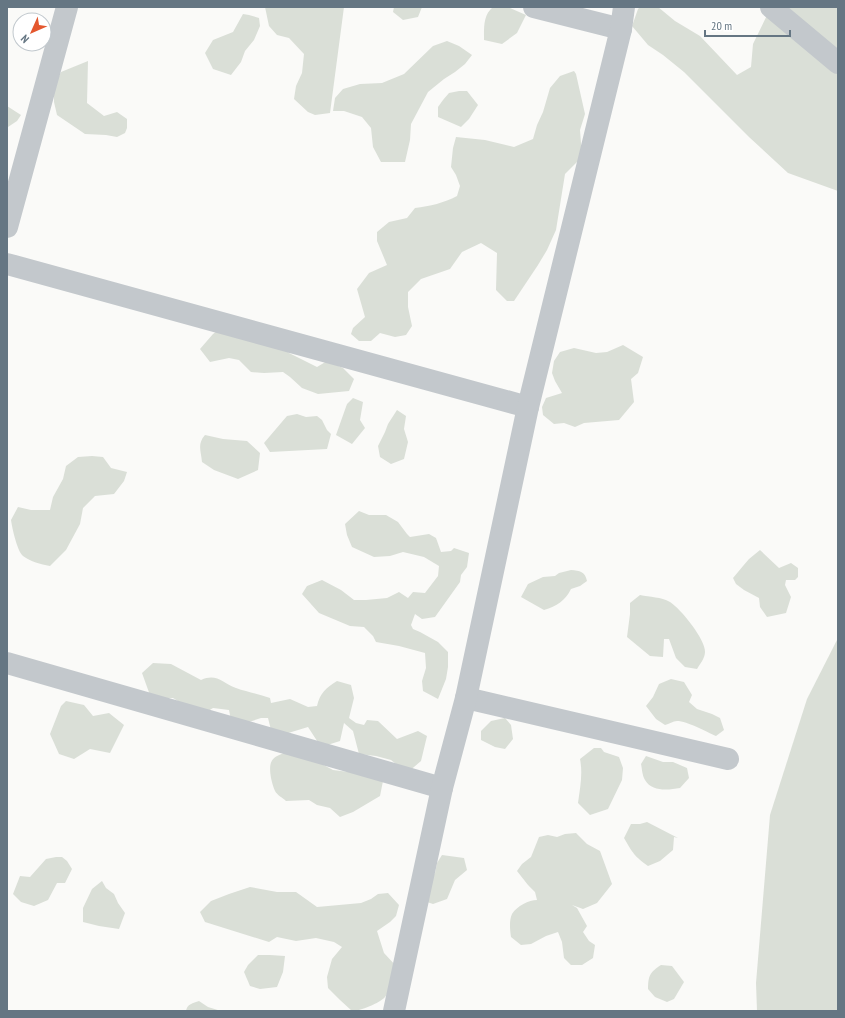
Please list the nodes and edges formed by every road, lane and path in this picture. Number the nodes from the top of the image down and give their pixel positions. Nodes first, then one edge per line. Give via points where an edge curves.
1 (67, 7) edge
2 (534, 7) edge
3 (624, 7) edge
4 (771, 7) edge
5 (621, 29) junction
6 (838, 64) edge
7 (7, 227) edge
8 (7, 264) edge
9 (528, 407) junction
10 (7, 663) edge
11 (466, 698) junction
12 (728, 759) dead end
13 (442, 788) junction
14 (400, 1010) edge

1 - 7 street
2 - 5 street
3 - 5 street
4 - 6 street
5 - 9 street
8 - 9 street
9 - 11 street
10 - 13 street
11 - 12 street
11 - 13 street
13 - 14 street

